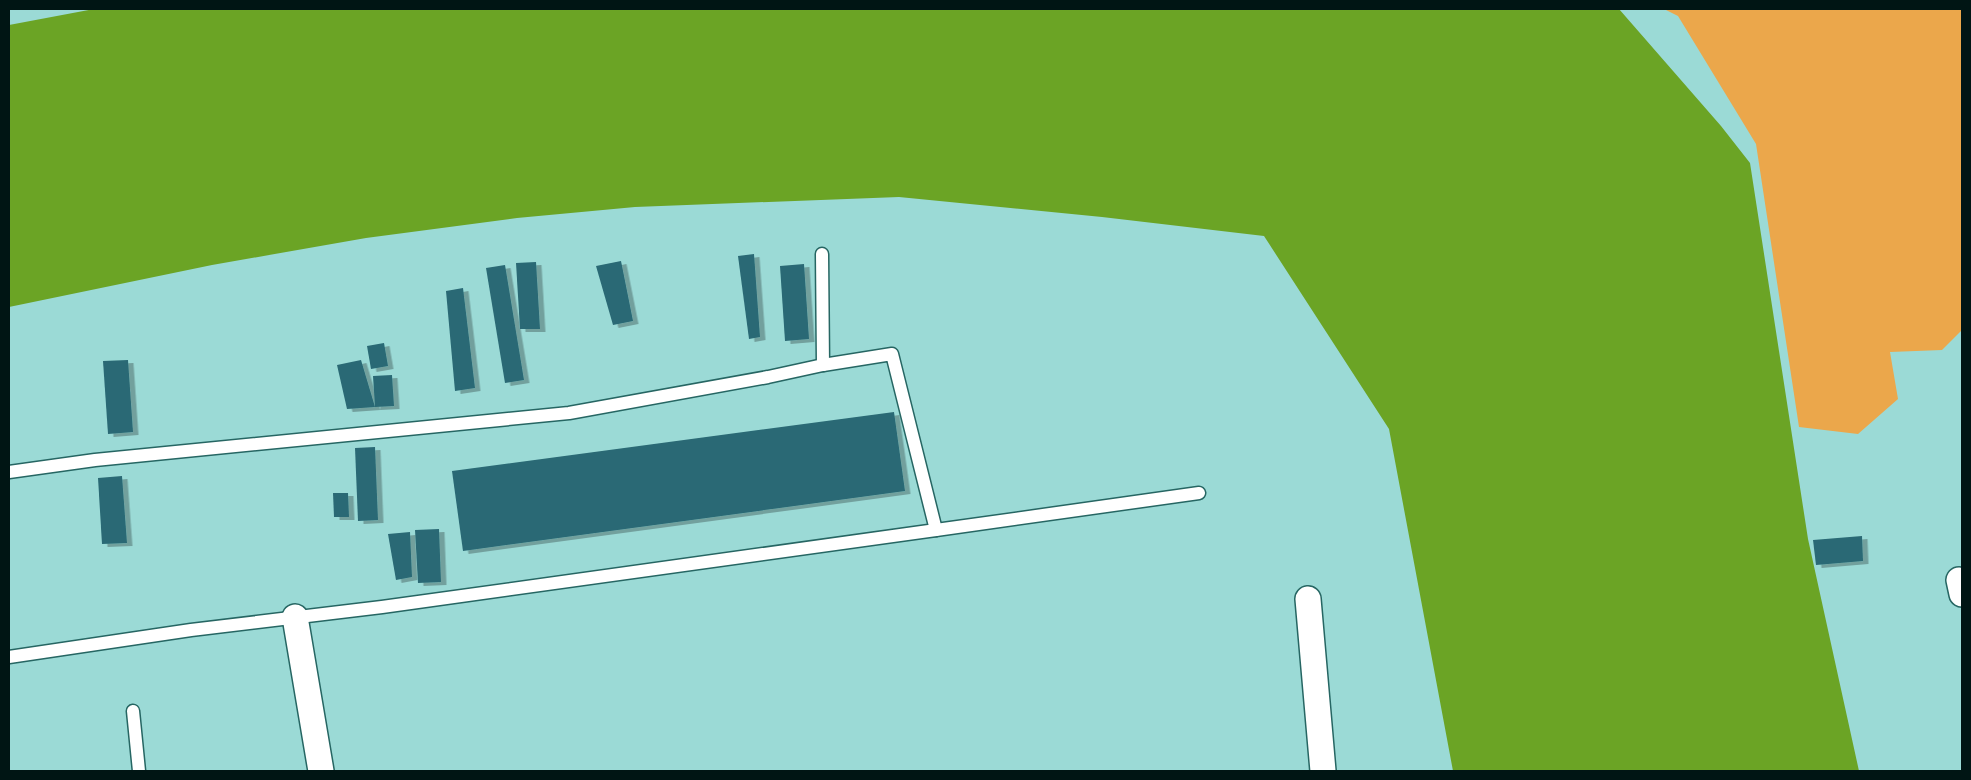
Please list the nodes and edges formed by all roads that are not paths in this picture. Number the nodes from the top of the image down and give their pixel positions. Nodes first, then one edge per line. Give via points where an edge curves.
1 (822, 254) dead end
2 (823, 365) junction
3 (9, 472) edge
4 (1199, 493) dead end
5 (936, 530) junction
6 (1308, 599) dead end
7 (295, 617) junction
8 (9, 657) edge
9 (133, 711) dead end
10 (139, 771) edge
11 (322, 771) edge
12 (1323, 771) edge

1 - 2 lane
2 - 3 lane via 568,413 95,460
2 - 5 lane via 892,354
4 - 5 lane
5 - 7 lane
6 - 12 street
7 - 8 lane
7 - 11 street
9 - 10 lane

